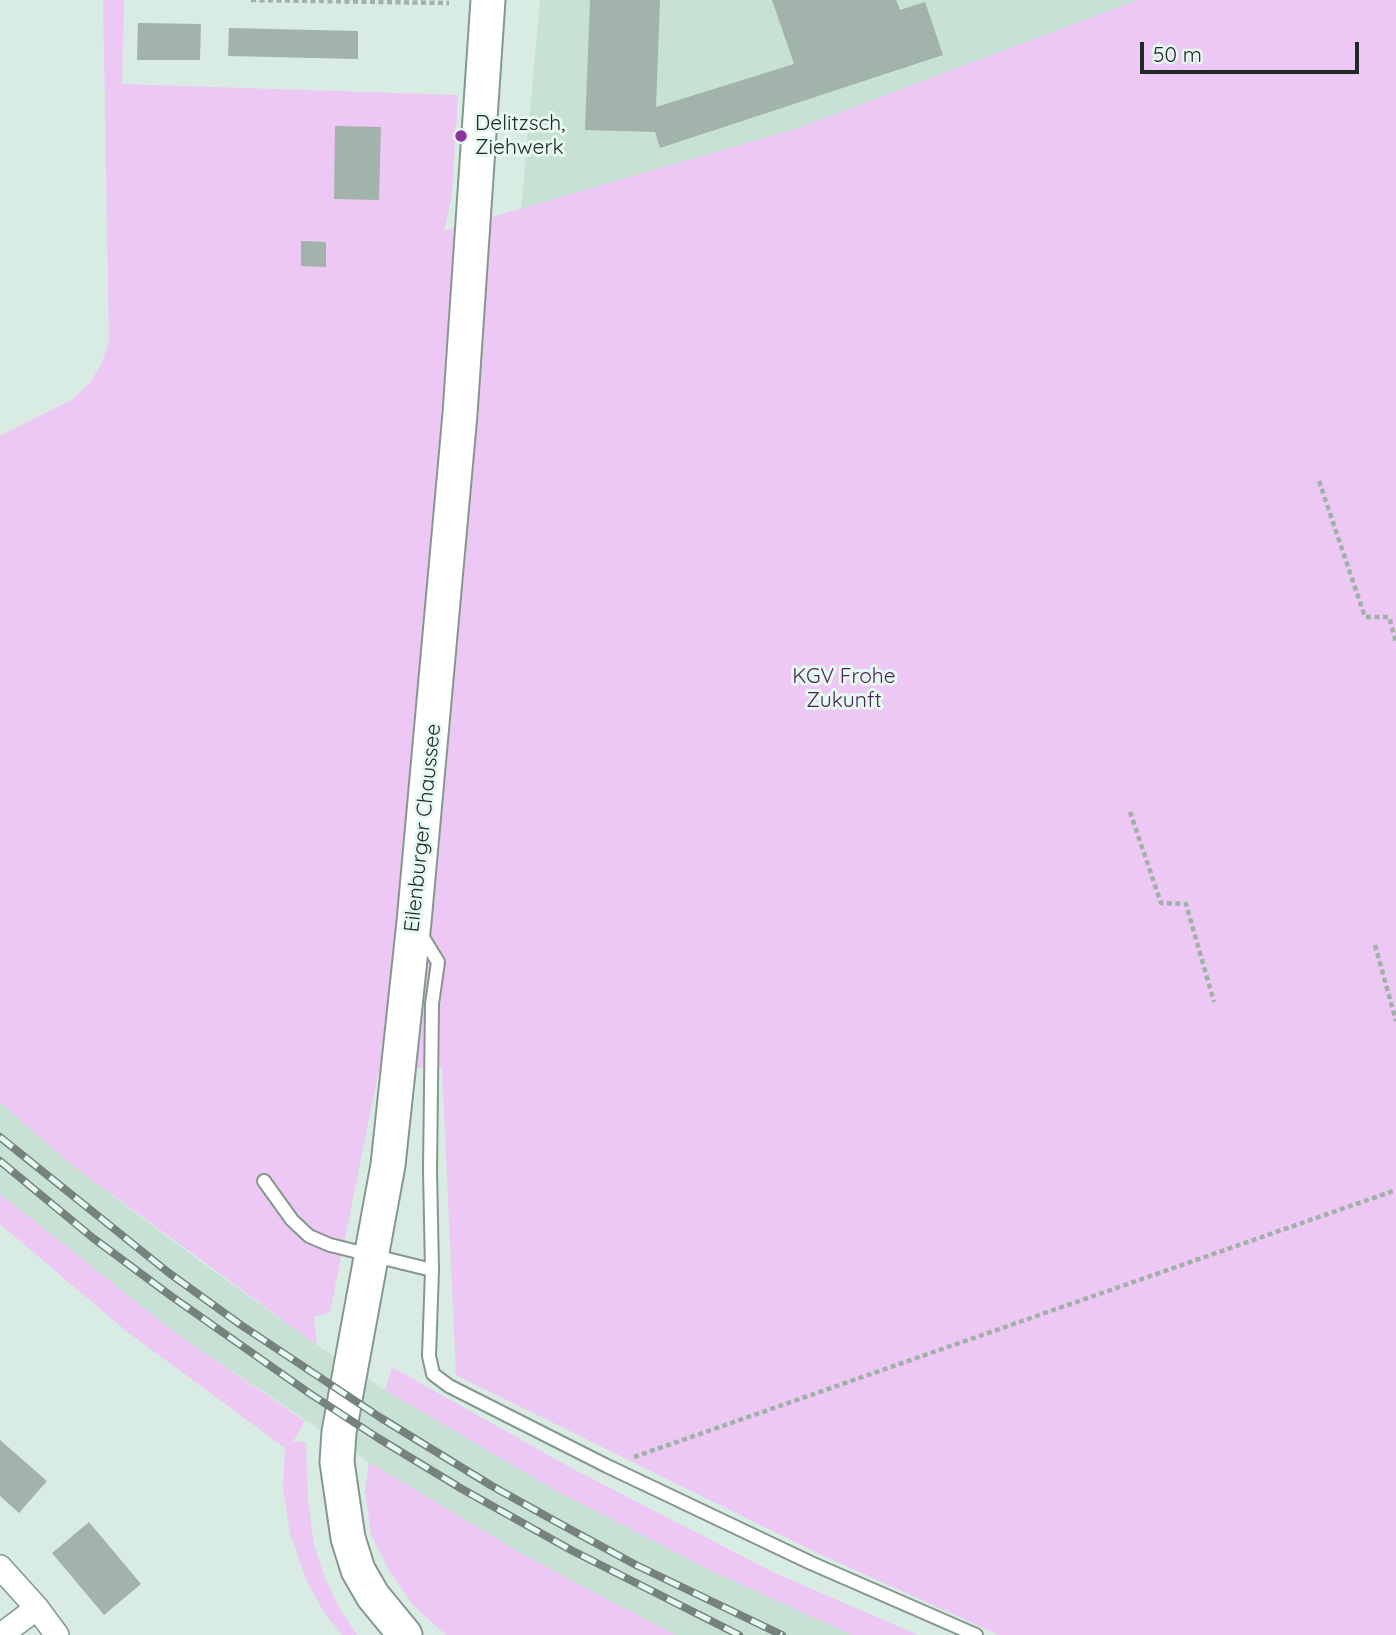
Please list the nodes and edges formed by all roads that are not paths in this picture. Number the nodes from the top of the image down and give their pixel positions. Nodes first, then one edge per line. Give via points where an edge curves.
1 (488, 0) edge
2 (414, 922) junction
3 (264, 1181) dead end
4 (373, 1254) junction
5 (432, 1270) junction
6 (0, 1567) edge
7 (37, 1608) junction
8 (1, 1635) edge
9 (57, 1635) edge
10 (405, 1635) edge
11 (976, 1635) edge

1 - 2 street, Eilenburger Chaussee via 460,414
2 - 4 street, Eilenburger Chaussee via 388,1165
2 - 5 lane via 438,962 432,1004
3 - 4 lane via 309,1236
4 - 5 lane
4 - 10 street, Eilenburger Chaussee via 337,1462 348,1538 358,1570 373,1597
5 - 11 lane via 429,1356 433,1374 449,1386 811,1563
6 - 7 street
7 - 8 street
7 - 9 street

